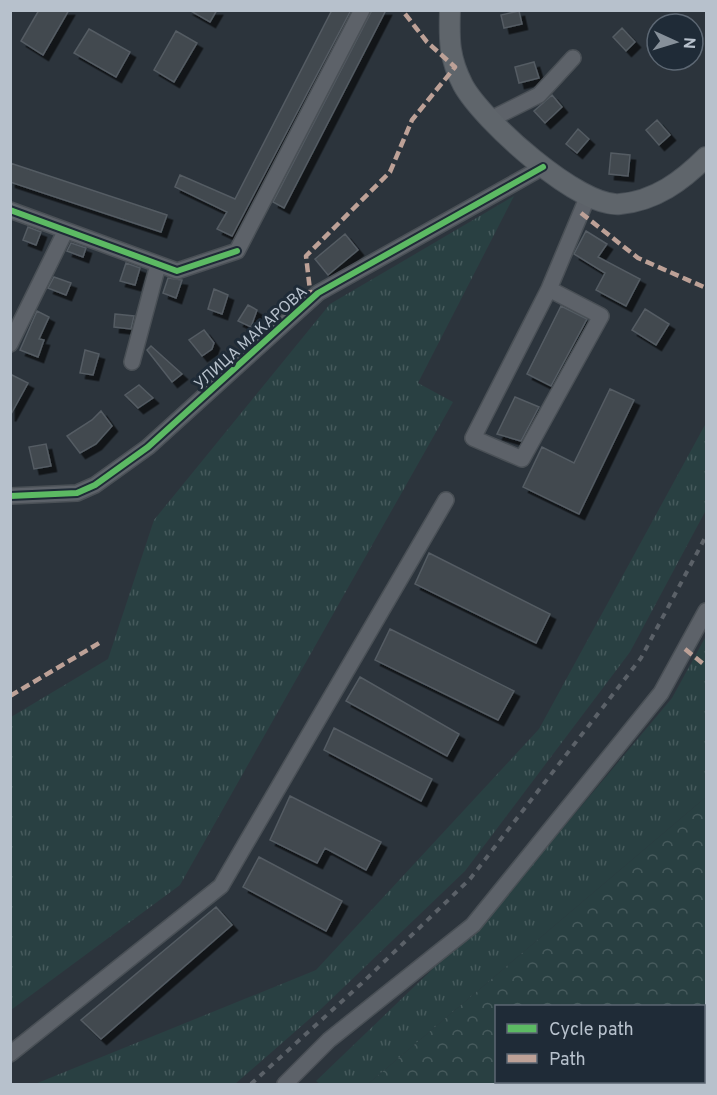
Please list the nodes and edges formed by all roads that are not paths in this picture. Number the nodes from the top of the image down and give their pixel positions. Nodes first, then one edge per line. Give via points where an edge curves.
1 (362, 10) edge
2 (450, 10) edge
3 (573, 58) dead end
4 (489, 120) junction
5 (706, 157) edge
6 (543, 167) junction
7 (588, 196) junction
8 (10, 210) edge
9 (65, 232) junction
10 (158, 265) junction
11 (549, 290) junction
12 (10, 344) edge
13 (132, 362) dead end
14 (10, 496) edge
15 (446, 500) dead end
16 (706, 611) edge
17 (10, 1054) edge
18 (285, 1084) edge

1 - 10 street via 237,251 177,271
2 - 4 main road via 448,50 464,86
3 - 4 street via 539,95
4 - 6 main road
5 - 7 main road via 683,181 650,197 618,204
6 - 7 main road
6 - 14 street, УЛИЦА МАКАРОВА via 318,293 148,447 95,485 77,494
7 - 11 street
8 - 9 street
9 - 10 street
9 - 12 street
10 - 13 street
11 - 11 street via 473,438 522,459 601,316
15 - 17 street via 221,886
16 - 18 street via 661,693 473,925 329,1040

